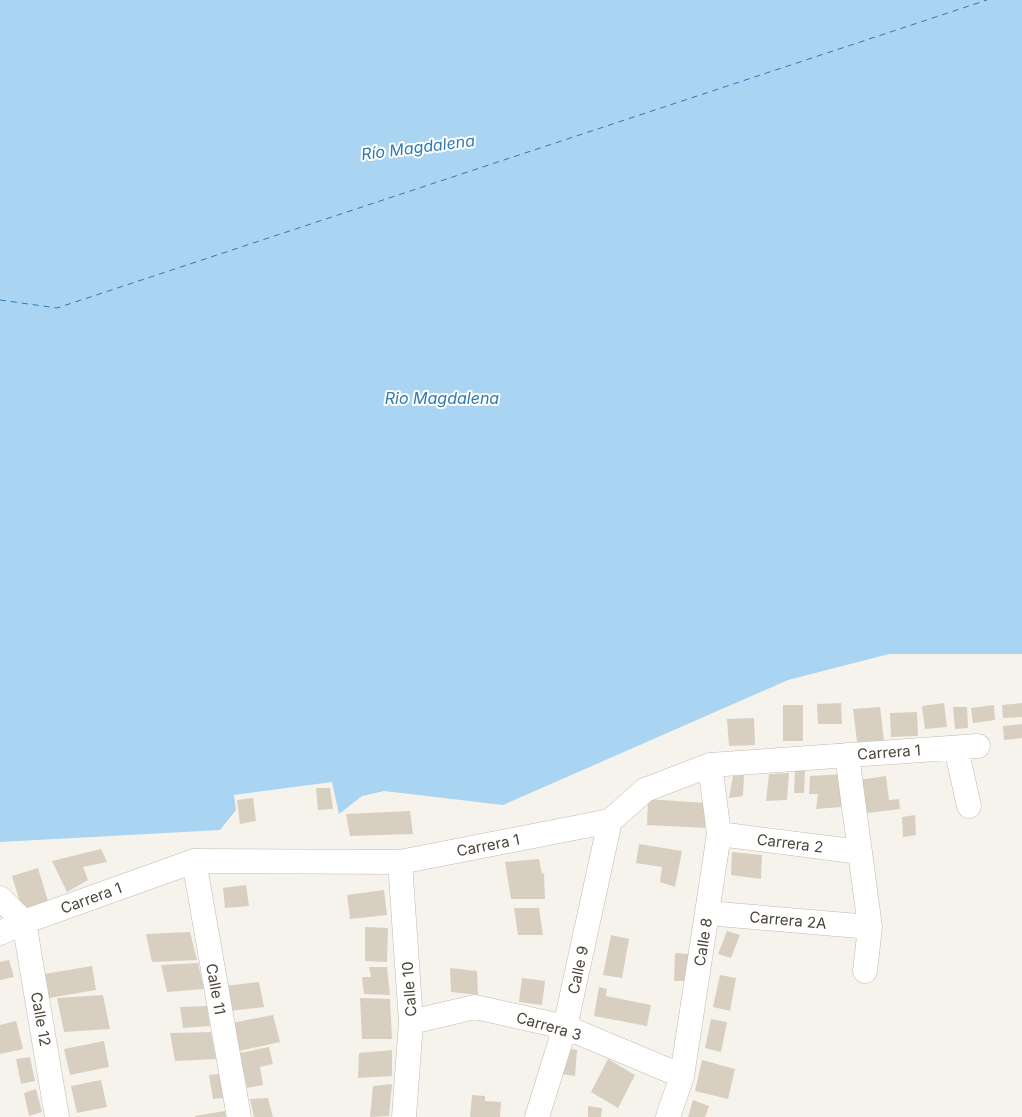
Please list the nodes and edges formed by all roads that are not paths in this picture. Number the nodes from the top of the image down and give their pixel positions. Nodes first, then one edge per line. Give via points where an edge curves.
1 (847, 755) junction
2 (710, 765) junction
3 (969, 806) dead end
4 (610, 821) junction
5 (719, 834) junction
6 (860, 852) junction
7 (194, 861) junction
8 (400, 862) junction
9 (0, 898) edge
10 (707, 913) junction
11 (24, 922) junction
12 (870, 927) junction
13 (0, 933) edge
14 (864, 971) dead end
15 (411, 1022) junction
16 (566, 1027) junction
17 (682, 1076) junction
18 (540, 1116) edge
19 (57, 1117) edge
20 (239, 1117) edge
21 (404, 1117) edge
22 (668, 1117) edge

1 - 2 street, Carrera 1
1 - 3 street, Carrera 1 via 967,747
1 - 6 street
2 - 4 street, Carrera 1 via 645,790
2 - 5 street, Calle 8
4 - 8 street, Carrera 1
4 - 16 street, Calle 9
5 - 6 street, Carrera 2
5 - 10 street, Calle 8
6 - 12 street
7 - 8 street, Carrera 1
7 - 11 street, Carrera 1
7 - 20 street, Calle 11
8 - 15 street, Calle 10
9 - 11 street
10 - 12 street, Carrera 2A
10 - 17 street, Calle 8
11 - 13 street
11 - 19 street, Calle 12
12 - 14 street
15 - 16 street, Carrera 3 via 475,1007
15 - 21 street, Calle 10
16 - 17 street, Carrera 3
16 - 18 street, Calle 9
17 - 22 street, Calle 8

